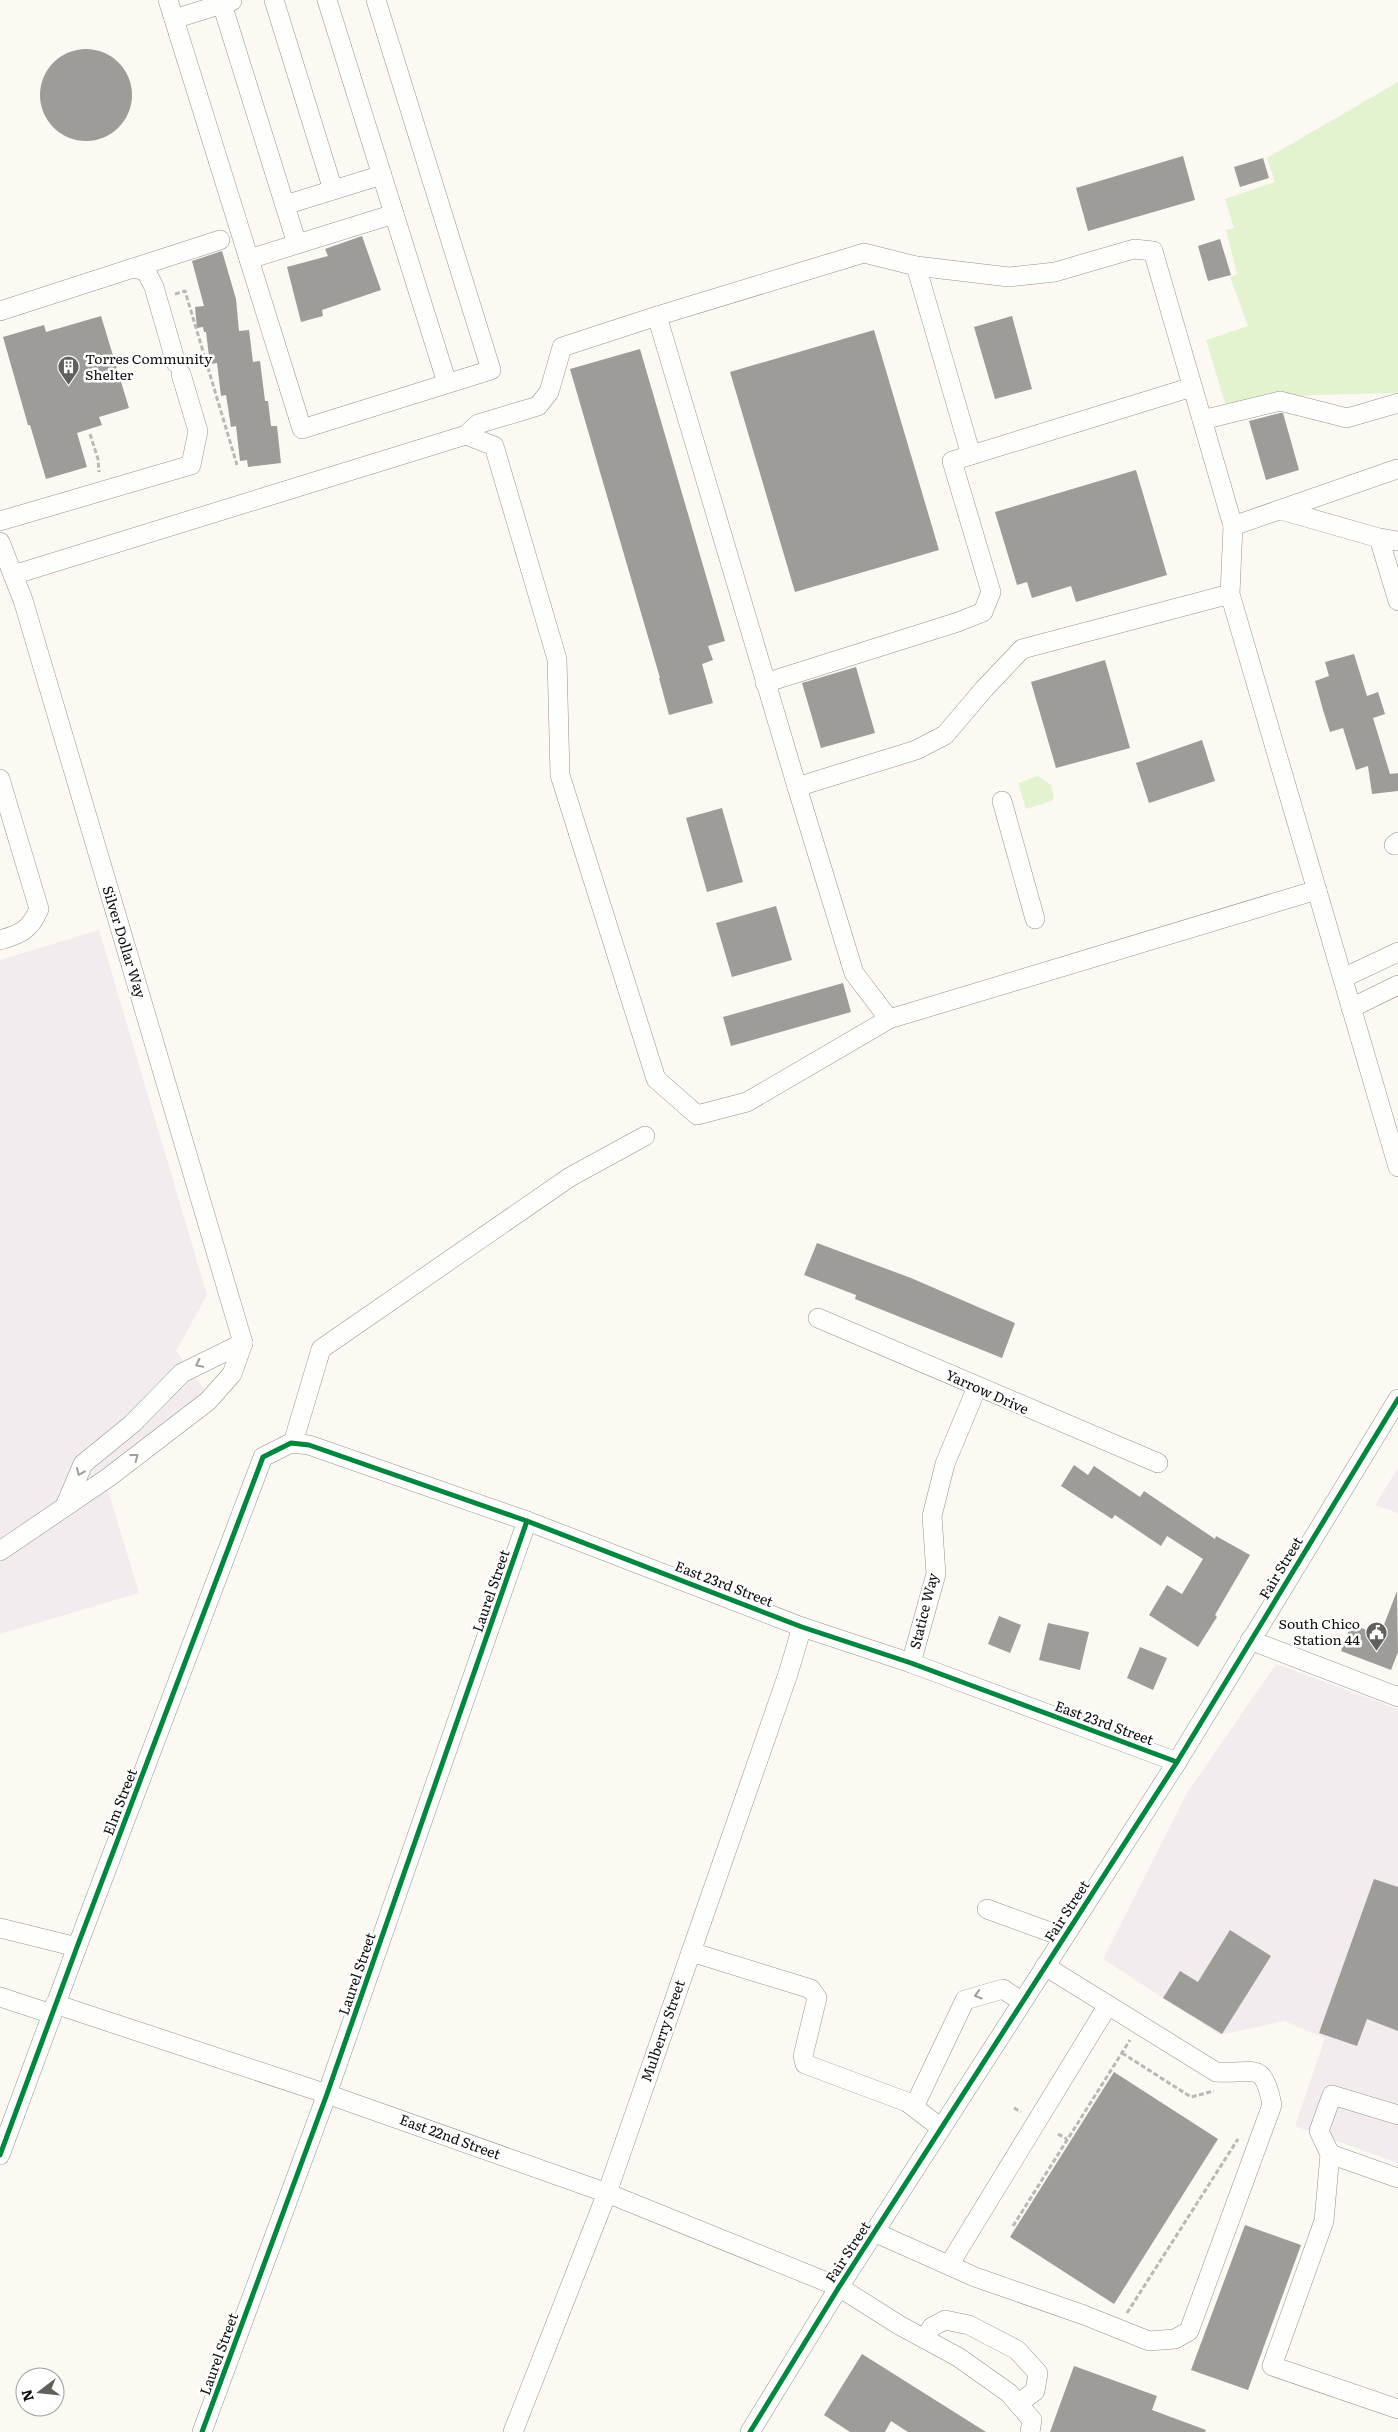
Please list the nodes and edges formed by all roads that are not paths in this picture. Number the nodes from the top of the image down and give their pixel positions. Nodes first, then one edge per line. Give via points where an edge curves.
1 (168, 0) edge
2 (274, 0) edge
3 (327, 0) edge
4 (376, 0) edge
5 (228, 2) edge
6 (174, 19) junction
7 (382, 175) junction
8 (333, 190) junction
9 (285, 205) junction
10 (394, 214) junction
11 (220, 240) dead end
12 (297, 244) junction
13 (249, 259) junction
14 (916, 266) junction
15 (133, 268) junction
16 (0, 311) edge
17 (657, 316) junction
18 (447, 383) junction
19 (1192, 387) junction
20 (1398, 403) edge
21 (1202, 420) junction
22 (466, 435) junction
23 (971, 455) junction
24 (1398, 469) edge
25 (1281, 510) junction
26 (0, 521) edge
27 (1233, 526) junction
28 (1378, 538) junction
29 (1398, 541) edge
30 (0, 542) edge
31 (13, 575) junction
32 (1230, 594) junction
33 (1398, 601) edge
34 (765, 683) junction
35 (0, 778) edge
36 (797, 787) junction
37 (1002, 801) dead end
38 (1317, 890) junction
39 (1036, 919) dead end
40 (0, 940) edge
41 (1398, 952) edge
42 (1343, 978) junction
43 (1398, 985) edge
44 (1351, 1008) junction
45 (889, 1019) junction
46 (645, 1136) dead end
47 (1398, 1167) edge
48 (818, 1318) dead end
49 (243, 1343) junction
50 (977, 1387) junction
51 (1398, 1399) edge
52 (293, 1443) junction
53 (1158, 1463) dead end
54 (66, 1504) junction
55 (527, 1521) junction
56 (0, 1551) edge
57 (802, 1626) junction
58 (1250, 1640) junction
59 (911, 1664) junction
60 (1398, 1697) edge
61 (1177, 1762) junction
62 (987, 1909) dead end
63 (0, 1928) edge
64 (1064, 1937) junction
65 (77, 1946) junction
66 (691, 1952) junction
67 (1045, 1966) junction
68 (0, 1996) edge
69 (1022, 2002) junction
70 (1108, 2005) junction
71 (53, 2009) junction
72 (327, 2094) junction
73 (914, 2107) junction
74 (1398, 2115) edge
75 (942, 2128) junction
76 (1330, 2154) junction
77 (0, 2155) edge
78 (1398, 2178) edge
79 (607, 2193) junction
80 (874, 2232) junction
81 (949, 2266) junction
82 (839, 2288) junction
83 (925, 2339) junction
84 (1018, 2404) junction
85 (1398, 2409) edge
86 (202, 2432) edge
87 (513, 2432) edge
88 (750, 2432) edge
89 (1030, 2432) edge

1 - 6 street
2 - 8 street
3 - 7 street
4 - 18 street via 491,370
5 - 6 street
5 - 9 street
6 - 13 street
7 - 8 street
7 - 10 street
8 - 9 street
9 - 12 street
10 - 12 street
10 - 18 street
11 - 15 street
12 - 13 street
13 - 18 street via 302,429
14 - 17 street via 864,253
14 - 19 street via 1010,277 1055,272 1134,249 1153,251
14 - 23 street
15 - 16 street
15 - 26 street via 146,271 154,287 198,431 191,465
17 - 22 street via 562,347 548,392 538,406 478,424
17 - 34 street
19 - 21 street
19 - 23 street
20 - 21 street via 1347,418 1280,401
21 - 27 street
22 - 31 street
22 - 45 street via 494,446 557,659 560,775 656,1079 697,1115 747,1102
23 - 34 street via 952,461 991,592 983,612
24 - 25 street
25 - 27 street
25 - 28 street
27 - 32 street
28 - 29 street
28 - 33 street
30 - 31 street, Silver Dollar Way
31 - 49 street, Silver Dollar Way
32 - 36 street via 1022,649 945,735 916,750
32 - 38 street
34 - 36 street
35 - 40 street via 39,909 33,923 18,934
36 - 45 street via 854,973
37 - 39 street
38 - 42 street
38 - 45 street
41 - 42 street
42 - 44 street
43 - 44 street
44 - 47 street
46 - 52 street via 570,1177 321,1349
48 - 50 street, Yarrow Drive
54 -> 49 street via 109,1477 208,1401 232,1374
49 -> 54 street via 182,1373 132,1424 83,1464
50 - 53 street, Yarrow Drive
50 - 59 street, Statice Way via 943,1472 932,1516 936,1574
51 - 58 street, Fair Street
52 - 55 street, East 23rd Street via 309,1445
52 - 65 street, Elm Street via 263,1457
54 - 56 street
55 - 57 street, East 23rd Street
55 - 72 street, Laurel Street
57 - 59 street, East 23rd Street
57 - 66 street, Mulberry Street
58 - 60 street
58 - 61 street, Fair Street
59 - 61 street, East 23rd Street
61 - 64 street, Fair Street
62 - 64 street
63 - 65 street
64 - 67 street, Fair Street
65 - 71 street, Elm Street
66 - 73 street via 811,1989 817,1998 802,2056 805,2064
66 - 79 street, Mulberry Street
67 - 69 street, Fair Street
67 - 70 street
68 - 71 street, East 22nd Street
69 -> 73 street via 1003,1989 965,2000
69 - 75 street, Fair Street
70 - 81 street
70 - 81 street via 1216,2072 1249,2071 1260,2074 1268,2083 1272,2105 1189,2332 1175,2339 1149,2341
71 - 72 street, East 22nd Street
71 - 77 street, Elm Street
72 - 79 street, East 22nd Street
72 - 86 street, Laurel Street
73 - 75 street
74 - 76 street via 1332,2095 1319,2131
75 - 80 street, Fair Street
76 - 78 street
76 - 85 street via 1324,2221 1272,2366
79 - 82 street, East 22nd Street
79 - 87 street, Mulberry Street
80 - 81 street
80 - 82 street, Fair Street
82 - 83 street, East 22nd Street
82 - 88 street, Fair Street
83 - 84 street, East 22nd Street via 958,2357 1009,2393
83 - 84 street via 932,2327 945,2320 969,2325 1017,2350 1038,2373 1035,2392
84 - 89 street, East 22nd Street via 1032,2420

